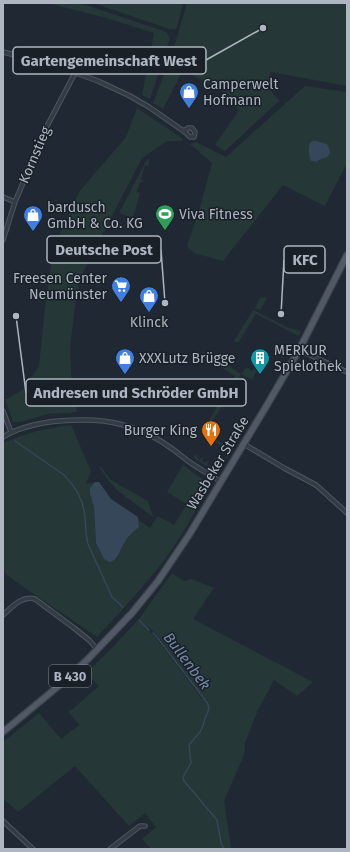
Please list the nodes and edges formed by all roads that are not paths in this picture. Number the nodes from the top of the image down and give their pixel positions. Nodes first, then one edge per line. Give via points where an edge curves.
1 (3, 52) edge
2 (75, 73) junction
3 (182, 130) dead end
4 (3, 197) edge
5 (15, 202) junction
6 (3, 240) edge
7 (347, 255) edge
8 (299, 350) junction
9 (347, 372) edge
10 (3, 411) edge
11 (11, 432) junction
12 (4, 436) edge
13 (244, 444) junction
14 (221, 482) junction
15 (347, 513) edge
16 (3, 615) edge
17 (97, 649) junction
18 (3, 732) edge
19 (3, 821) edge
20 (145, 826) dead end
21 (33, 849) edge
22 (110, 849) edge

1 - 2 street
2 - 3 street via 130,96
2 - 5 street, Kornstieg via 46,128
4 - 5 street
5 - 6 street, Kornstieg
7 - 8 main road, Wasbeker Straße / B 430
8 - 9 street
8 - 13 main road, Wasbeker Straße / B 430
10 - 11 street
11 - 12 street
11 - 14 street via 53,421 94,419 114,422 151,436
13 - 14 main road, Wasbeker Straße / B 430
13 - 15 street via 316,485
14 - 17 main road, Wasbeker Straße / B 430 via 158,581 132,613
16 - 17 street via 24,598 30,598 74,628
17 - 18 main road, B 430 via 61,684
19 - 21 street
20 - 22 street via 140,826

